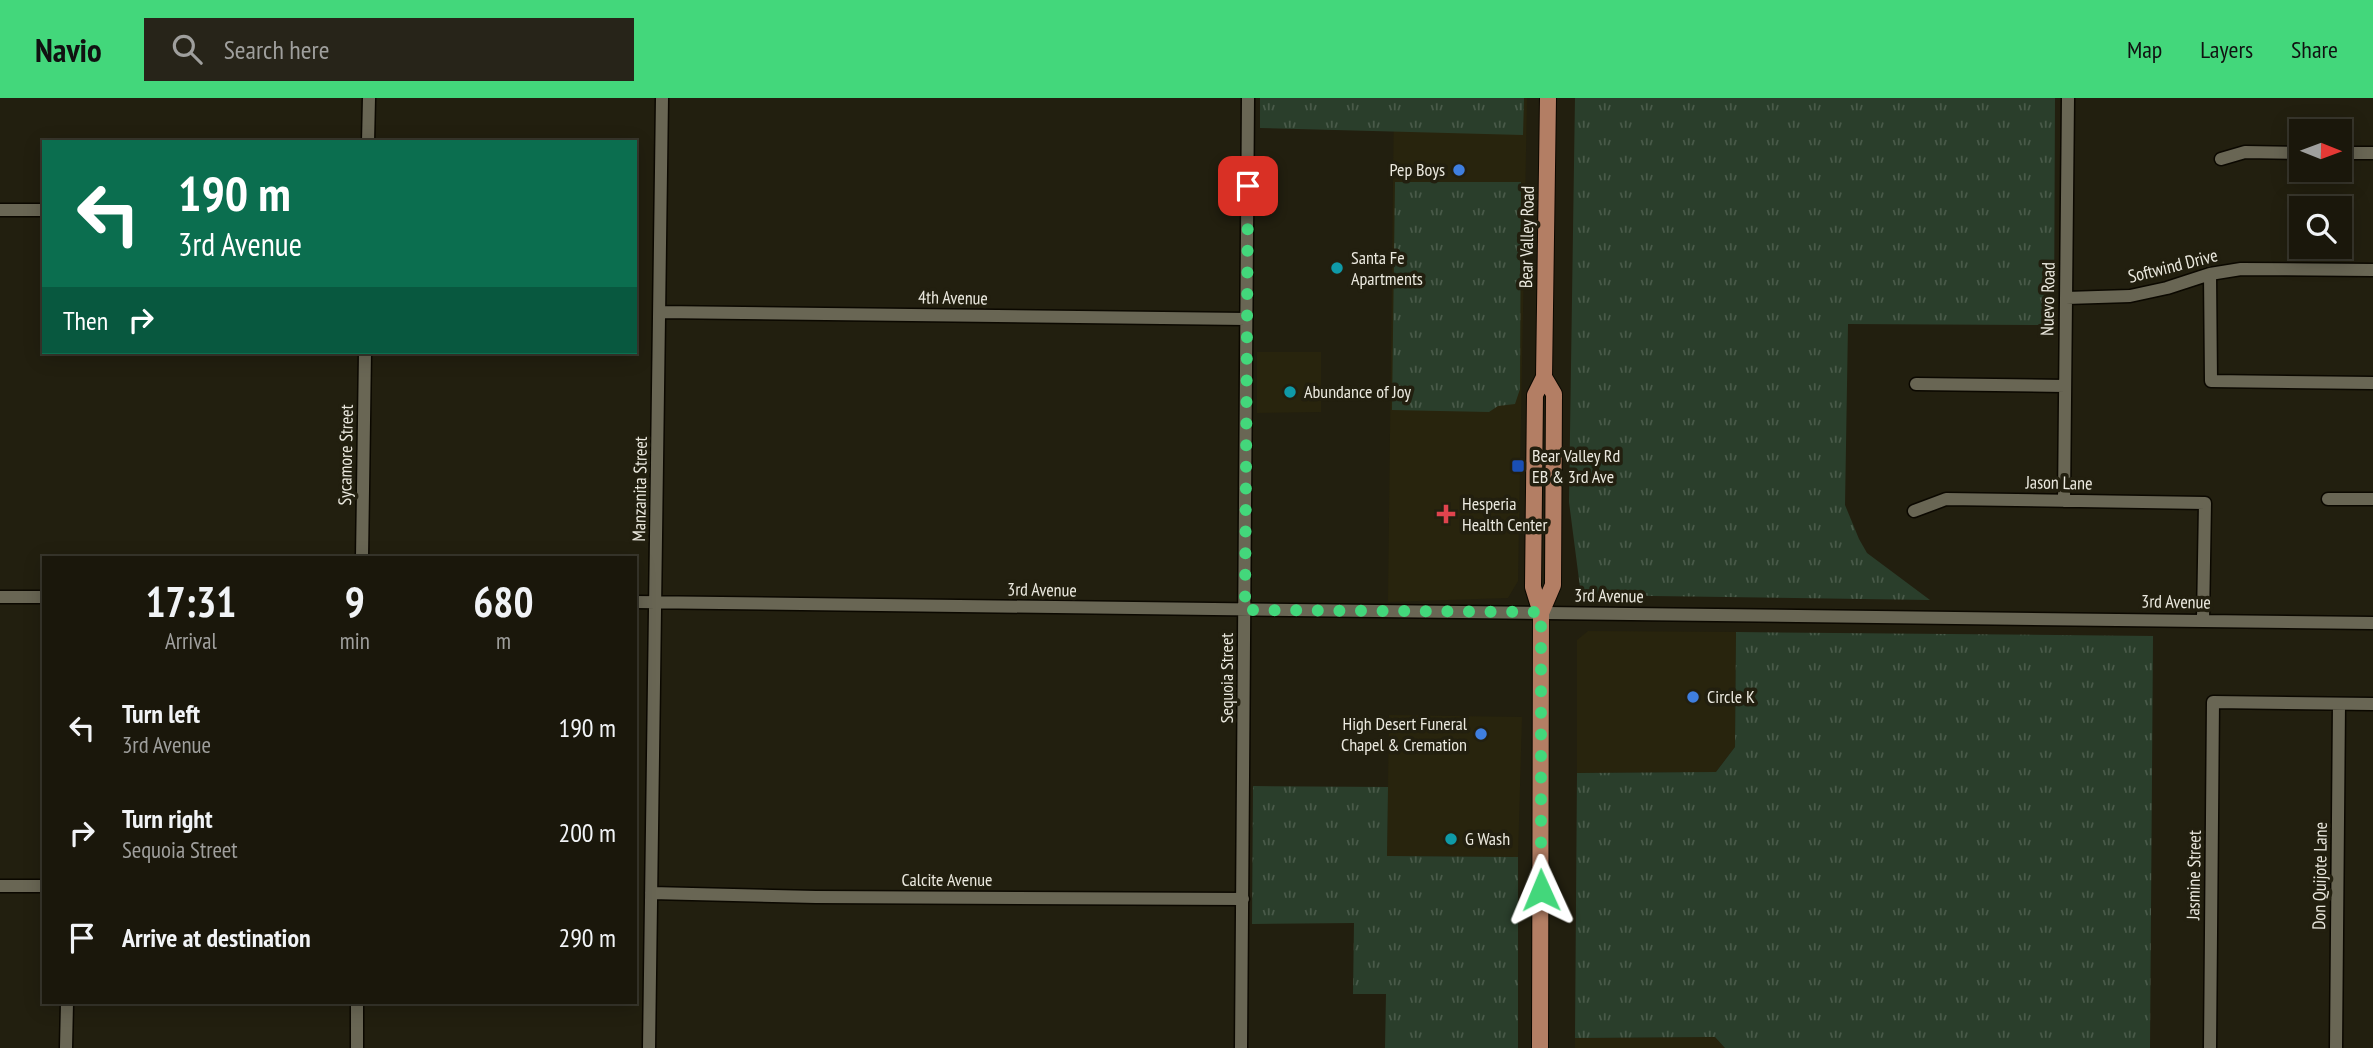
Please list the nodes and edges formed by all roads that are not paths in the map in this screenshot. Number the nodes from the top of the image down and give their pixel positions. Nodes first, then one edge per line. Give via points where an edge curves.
1 (369, 98) edge
2 (662, 98) edge
3 (1248, 98) edge
4 (1548, 98) edge
5 (2068, 98) edge
6 (368, 140) edge
7 (2289, 153) edge
8 (2352, 153) edge
9 (2373, 153) edge
10 (2221, 159) dead end
11 (0, 210) edge
12 (42, 210) edge
13 (2373, 270) edge
14 (2210, 274) junction
15 (2066, 298) junction
16 (660, 312) junction
17 (1246, 318) junction
18 (365, 354) edge
19 (2373, 383) edge
20 (1916, 384) dead end
21 (2065, 386) junction
22 (2328, 499) dead end
23 (2373, 499) edge
24 (2064, 501) junction
25 (1914, 512) dead end
26 (362, 556) edge
27 (0, 597) edge
28 (42, 597) edge
29 (637, 601) edge
30 (655, 602) junction
31 (1245, 610) junction
32 (1541, 612) junction
33 (2203, 620) junction
34 (2373, 623) edge
35 (2339, 704) junction
36 (2373, 704) edge
37 (0, 886) edge
38 (42, 886) edge
39 (651, 893) junction
40 (1243, 899) junction
41 (67, 1004) edge
42 (357, 1004) edge
43 (66, 1048) edge
44 (357, 1048) edge
45 (649, 1048) edge
46 (1241, 1048) edge
47 (1540, 1048) edge
48 (2210, 1048) edge
49 (2336, 1048) edge

1 - 6 street
2 - 16 street, Manzanita Street
3 - 17 street, Sequoia Street
4 - 32 main road, Bear Valley Road via 1544,377 1535,395 1533,587
5 - 15 street, Nuevo Road
7 - 10 street via 2245,152
8 - 9 street
11 - 12 street
13 - 14 street, Softwind Drive via 2241,269
14 - 15 street, Softwind Drive via 2130,296
14 - 19 street via 2211,381
15 - 21 street, Nuevo Road
16 - 17 street, 4th Avenue
16 - 30 street, Manzanita Street
17 - 31 street, Sequoia Street
18 - 26 street, Sycamore Street
20 - 21 street
21 - 24 street, Nuevo Road
22 - 23 street
24 - 25 street, Jason Lane via 1945,499
24 - 33 street, Jason Lane via 2205,503
27 - 28 street
29 - 30 street, 3rd Avenue
30 - 31 street, 3rd Avenue
30 - 39 street, Manzanita Street
31 - 32 street, 3rd Avenue
31 - 40 street, Sequoia Street
32 - 33 street, 3rd Avenue
32 - 47 main road, Bear Valley Road
33 - 34 street, 3rd Avenue
35 - 36 street
35 - 48 street, Jasmine Street via 2213,702
35 - 49 street, Don Quijote Lane
37 - 38 street
39 - 40 street, Calcite Avenue
39 - 45 street, Manzanita Street
40 - 46 street, Sequoia Street
41 - 43 street
42 - 44 street

